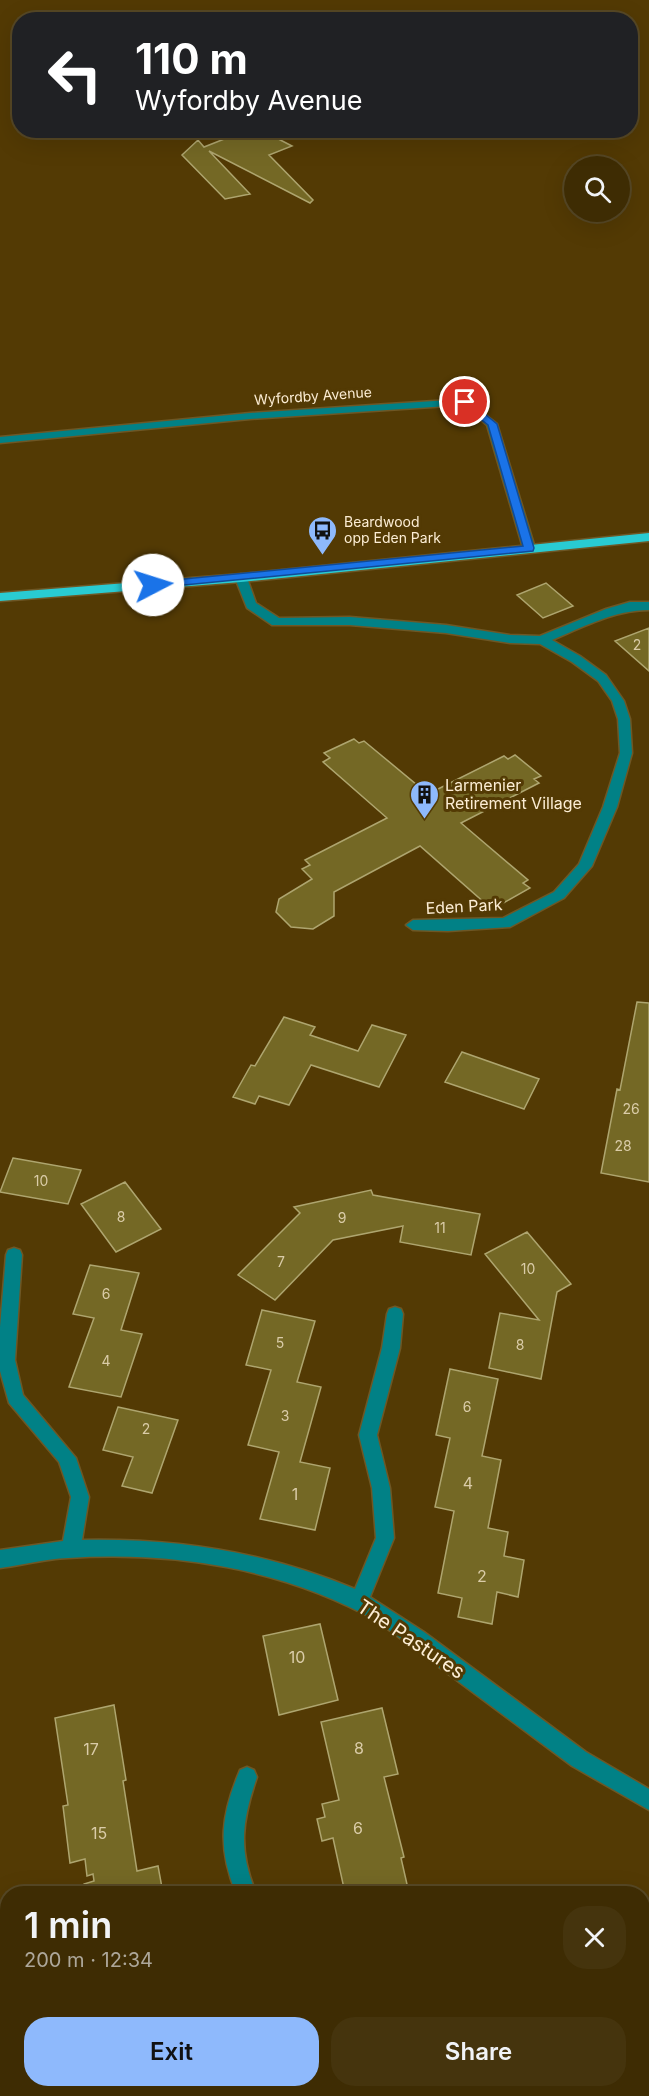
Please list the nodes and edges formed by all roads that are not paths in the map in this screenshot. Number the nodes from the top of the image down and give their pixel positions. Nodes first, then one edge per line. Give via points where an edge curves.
1 (0, 440) edge
2 (649, 537) edge
3 (529, 548) junction
4 (241, 578) junction
5 (0, 597) edge
6 (649, 606) edge
7 (542, 640) junction
8 (413, 924) dead end
9 (14, 1255) dead end
10 (394, 1314) dead end
11 (71, 1549) junction
12 (0, 1559) edge
13 (359, 1602) junction
14 (247, 1777) dead end
15 (649, 1800) edge
16 (242, 1886) edge

1 - 3 street, Wyfordby Avenue via 250,416 465,402 492,424
2 - 3 highway
3 - 4 highway
4 - 5 highway
4 - 7 street, Eden Park via 251,604 276,622 350,621
6 - 7 street, Eden Park via 610,612
7 - 8 street, Eden Park via 602,678 618,701 624,719 626,753 610,807 585,866 559,895 505,923
9 - 11 street via 6,1360 15,1398 67,1458 80,1497
10 - 13 street via 391,1348 368,1435 381,1488 385,1538
11 - 12 street, The Pastures
11 - 13 street, The Pastures via 178,1551 249,1563 316,1580
13 - 15 street, The Pastures via 383,1615 570,1754
14 - 16 street via 233,1816 232,1844

